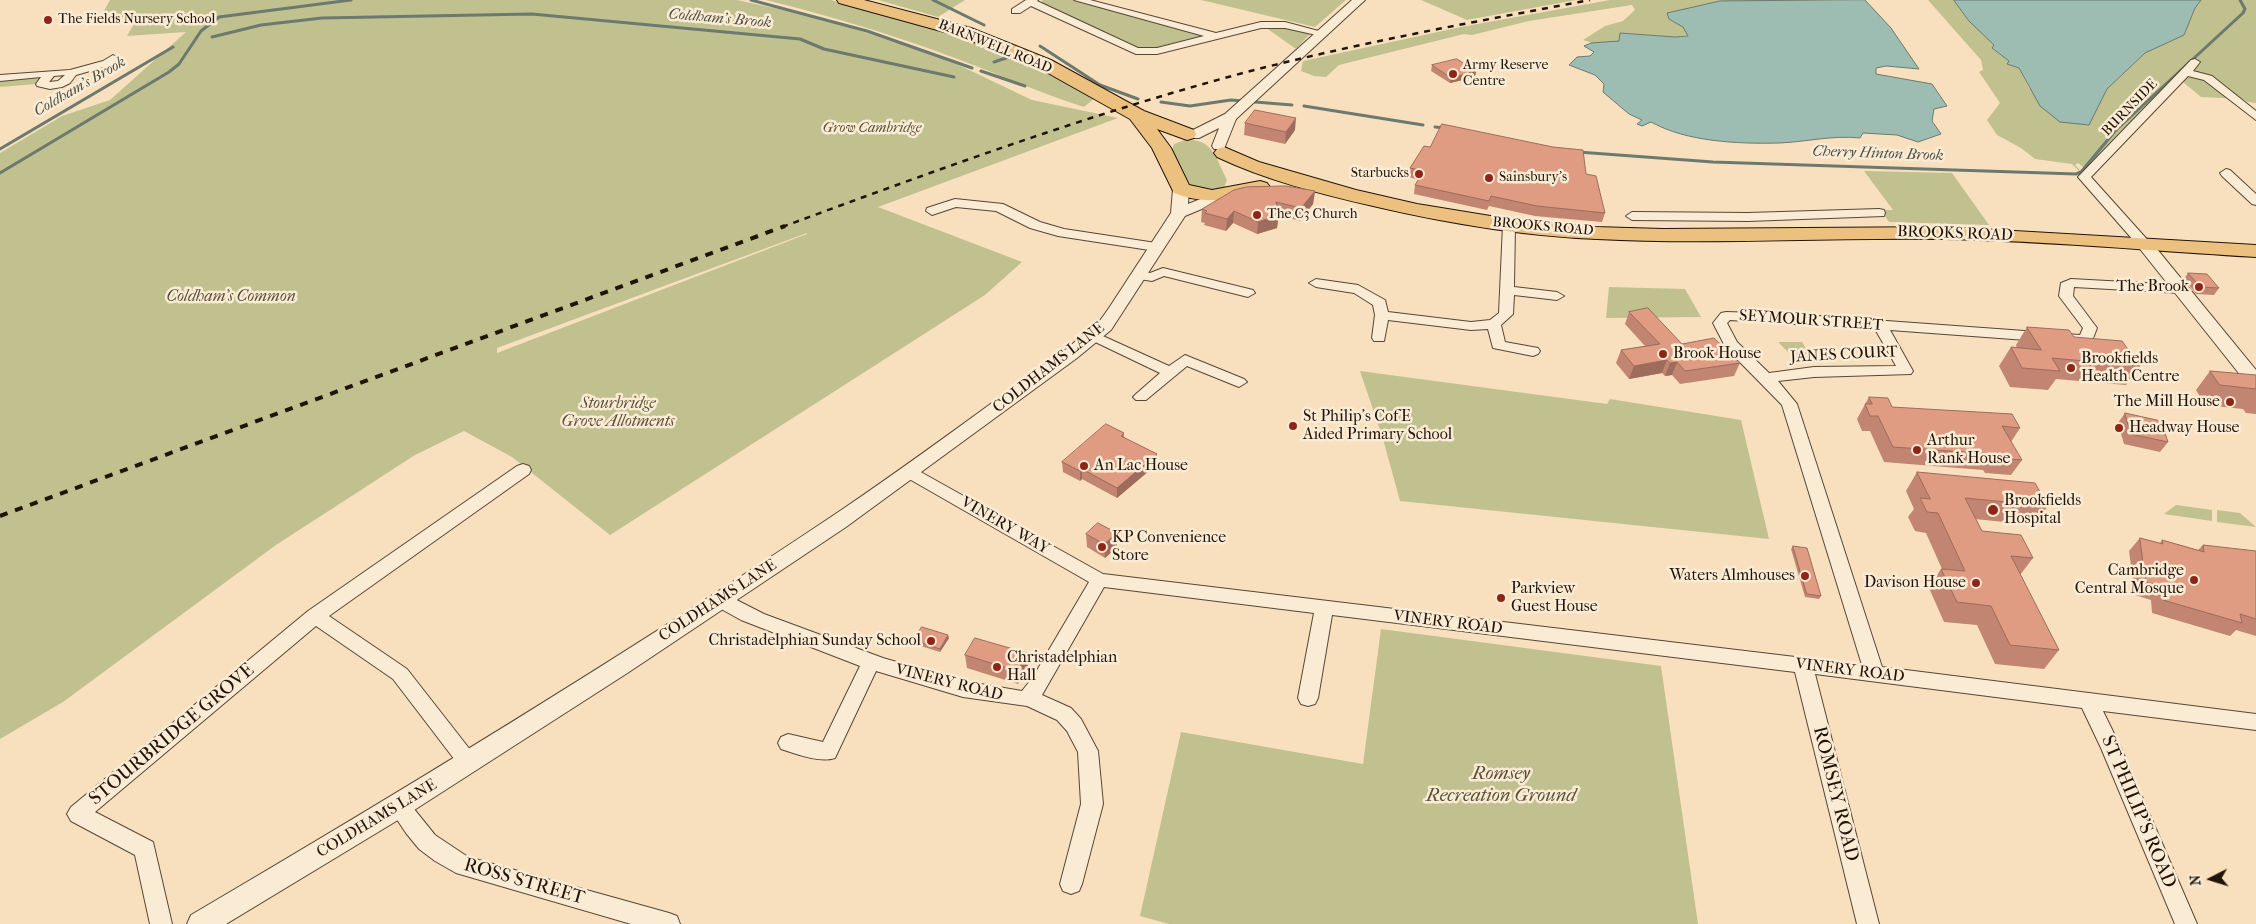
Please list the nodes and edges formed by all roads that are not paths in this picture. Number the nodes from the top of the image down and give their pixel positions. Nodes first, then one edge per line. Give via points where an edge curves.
1 (845, 0) edge
2 (1079, 0) edge
3 (1359, 0) edge
4 (1032, 1) edge
5 (1016, 11) dead end
6 (1320, 33) junction
7 (1214, 36) junction
8 (113, 58) dead end
9 (2195, 62) dead end
10 (2186, 72) junction
11 (0, 78) edge
12 (2208, 78) joint
13 (1137, 115) junction
14 (2255, 115) edge
15 (1230, 117) junction
16 (1191, 134) junction
17 (1161, 148) junction
18 (1222, 149) junction
19 (2226, 172) dead end
20 (1326, 188) junction
21 (1180, 189) junction
22 (1226, 194) junction
23 (2256, 201) edge
24 (932, 211) dead end
25 (1179, 213) junction
26 (1879, 214) dead end
27 (1632, 216) dead end
28 (1748, 217) junction
29 (1509, 225) junction
30 (1763, 234) junction
31 (2146, 246) junction
32 (2256, 251) edge
33 (1151, 263) junction
34 (1316, 283) dead end
35 (2182, 289) junction
36 (1507, 290) junction
37 (1248, 293) dead end
38 (1556, 296) dead end
39 (1382, 315) junction
40 (1494, 324) junction
41 (1880, 325) junction
42 (1094, 336) junction
43 (1379, 338) dead end
44 (1533, 351) dead end
45 (1170, 372) junction
46 (1766, 378) junction
47 (2255, 378) edge
48 (1238, 382) dead end
49 (1141, 397) dead end
50 (524, 470) dead end
51 (910, 472) junction
52 (1099, 580) junction
53 (721, 599) junction
54 (1324, 608) junction
55 (315, 616) junction
56 (871, 664) junction
57 (1803, 664) junction
58 (1875, 674) junction
59 (1028, 698) junction
60 (1308, 698) dead end
61 (2088, 701) junction
62 (2256, 722) edge
63 (788, 743) dead end
64 (468, 762) junction
65 (399, 806) junction
66 (1071, 884) dead end
67 (161, 924) edge
68 (200, 924) edge
69 (669, 924) edge
70 (1868, 924) edge
71 (2186, 924) edge

1 - 13 main road, BARNWELL ROAD via 930,21 1045,64
2 - 7 street
3 - 6 street
4 - 5 street
4 - 7 street via 1136,51 1157,51
6 - 7 street via 1267,24
6 - 15 street
8 - 11 street via 107,64 70,72
9 - 10 street, BURNSIDE
10 - 12 street
10 - 31 street, BURNSIDE via 2084,177
12 - 14 street
13 - 16 main road, BARNWELL ROAD
13 - 17 main road, BARNWELL ROAD
15 - 16 street
15 - 18 street
16 - 17 main road via 1171,138
16 - 18 main road via 1212,140
17 - 21 main road
18 - 20 main road, BROOKS ROAD via 1252,166
18 - 22 main road via 1238,179
19 - 23 street
20 - 22 main road, BROOKS ROAD via 1271,186
20 - 29 main road, BROOKS ROAD via 1417,210
21 - 22 main road via 1202,197
21 - 25 street
22 - 25 street
24 - 33 street via 960,203 999,207 1036,225
25 - 33 street, COLDHAMS LANE
26 - 28 street, BROOKS ROAD
27 - 28 street, BROOKS ROAD
28 - 30 street
29 - 30 main road, BROOKS ROAD via 1613,233
29 - 36 street
30 - 31 main road, BROOKS ROAD via 1946,233
31 - 32 main road, BROOKS ROAD
31 - 35 street
33 - 37 street
33 - 42 street, COLDHAMS LANE
34 - 39 street via 1363,291 1380,303
35 - 41 street, SEYMOUR STREET via 2071,283 2066,286 2066,296 2090,328 2087,338 2081,340
35 - 47 street
36 - 38 street
36 - 40 street via 1506,314
39 - 40 street via 1471,326
39 - 43 street
40 - 44 street via 1498,345
41 - 46 street, JANES COURT via 1906,371 1814,372
41 - 46 street, SEYMOUR STREET via 1726,316 1720,323 1722,333
42 - 45 street
42 - 51 street, COLDHAMS LANE
45 - 48 street via 1185,360
45 - 49 street
46 - 58 street, SEYMOUR STREET via 1785,397 1792,412
50 - 55 street, STOURBRIDGE GROVE
51 - 52 street, VINERY WAY
51 - 53 street, COLDHAMS LANE
52 - 54 street, VINERY ROAD
52 - 59 street via 1040,683
53 - 56 street, VINERY ROAD via 745,614
53 - 64 street, COLDHAMS LANE
54 - 57 street, VINERY ROAD
54 - 60 street
55 - 64 street via 400,674
55 - 67 street, STOURBRIDGE GROVE via 78,814 145,849
56 - 59 street, VINERY ROAD via 934,682 1010,698
56 - 63 street via 828,752
57 - 58 street, VINERY ROAD
57 - 70 street, ROMSEY ROAD
58 - 61 street, VINERY ROAD
59 - 66 street via 1064,714 1088,751 1092,804
61 - 62 street, VINERY ROAD
61 - 71 street, ST PHILIP'S ROAD
64 - 65 street, COLDHAMS LANE
65 - 68 street, COLDHAMS LANE
65 - 69 street, ROSS STREET via 421,838 440,854 464,866

